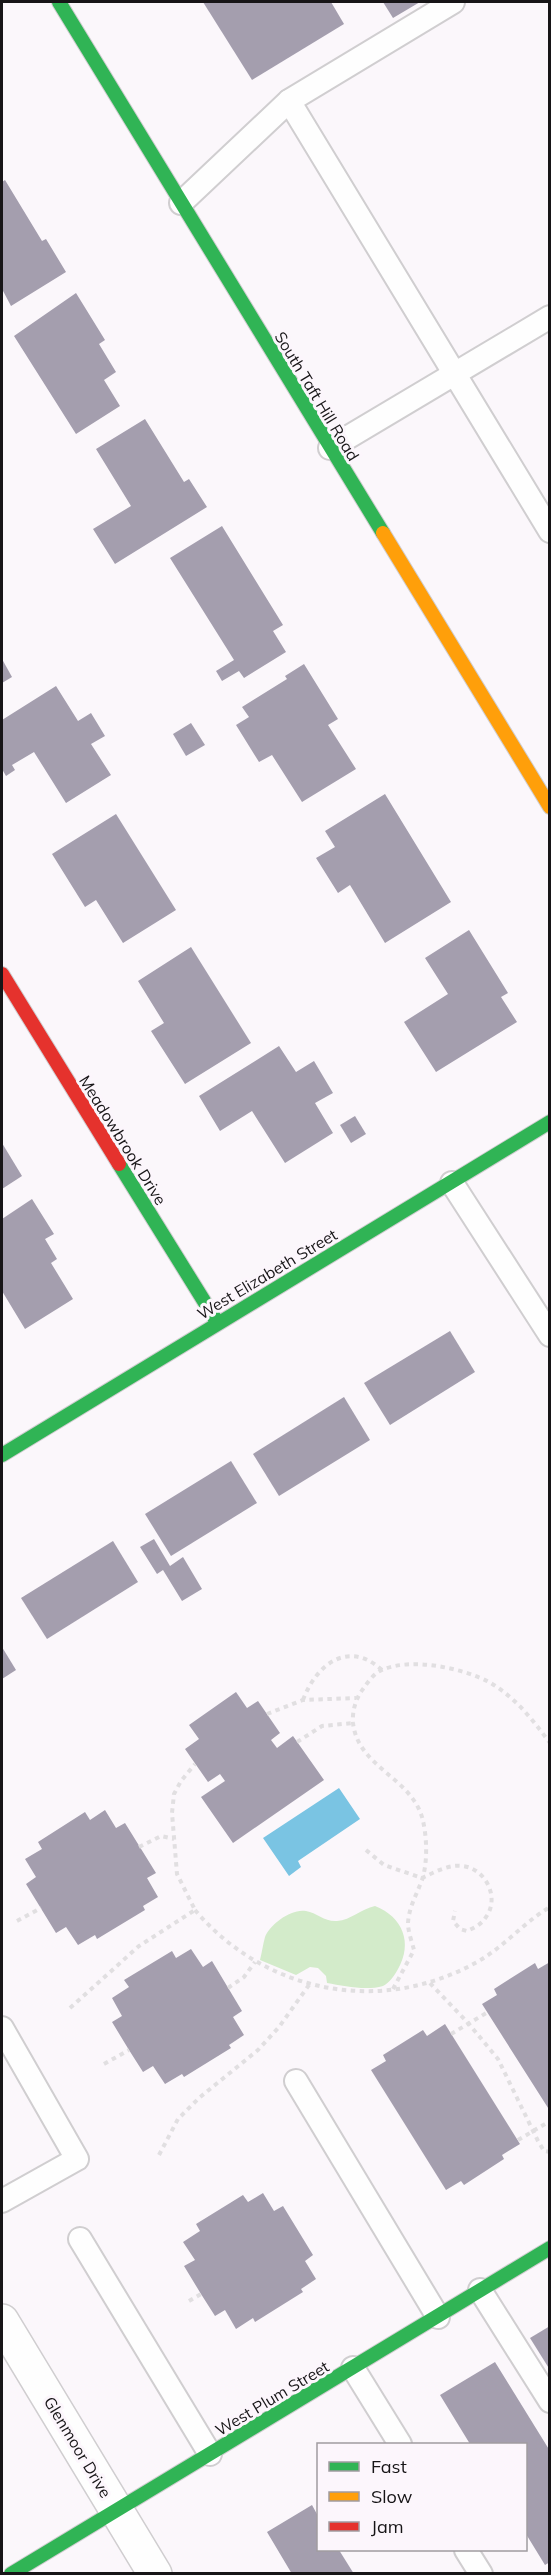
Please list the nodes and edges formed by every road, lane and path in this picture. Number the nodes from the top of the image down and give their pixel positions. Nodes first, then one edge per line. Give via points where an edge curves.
1 (59, 2) edge
2 (453, 2) edge
3 (289, 101) junction
4 (181, 203) junction
5 (549, 317) edge
6 (454, 374) junction
7 (330, 448) junction
8 (549, 531) edge
9 (549, 807) edge
10 (2, 974) edge
11 (549, 1122) edge
12 (452, 1183) junction
13 (217, 1322) junction
14 (549, 1335) edge
15 (2, 1455) edge
16 (382, 1670) junction
17 (356, 1698) junction
18 (303, 1700) junction
19 (267, 1714) dead end
20 (353, 1723) junction
21 (297, 1742) dead end
22 (549, 1743) edge
23 (195, 1764) dead end
24 (174, 1839) junction
25 (139, 1847) dead end
26 (366, 1850) dead end
27 (422, 1878) junction
28 (549, 1907) edge
29 (41, 1908) dead end
30 (195, 1910) junction
31 (455, 1911) dead end
32 (17, 1921) dead end
33 (255, 1962) junction
34 (430, 1983) junction
35 (309, 1985) junction
36 (228, 1988) dead end
37 (393, 1989) junction
38 (70, 2008) dead end
39 (488, 2012) dead end
40 (470, 2024) junction
41 (2, 2028) edge
42 (451, 2034) dead end
43 (129, 2050) dead end
44 (104, 2064) dead end
45 (296, 2081) dead end
46 (549, 2121) edge
47 (534, 2131) junction
48 (518, 2140) dead end
49 (549, 2152) edge
50 (159, 2155) dead end
51 (2, 2202) edge
52 (80, 2239) dead end
53 (549, 2248) edge
54 (480, 2290) junction
55 (201, 2294) dead end
56 (189, 2301) dead end
57 (438, 2317) junction
58 (2, 2321) edge
59 (353, 2368) junction
60 (549, 2401) edge
61 (399, 2443) edge
62 (210, 2454) junction
63 (117, 2511) junction
64 (467, 2551) edge
65 (11, 2574) edge
66 (155, 2574) edge
67 (481, 2574) edge

1 - 4 main road, South Taft Hill Road
2 - 3 lane
3 - 4 lane
3 - 6 lane
4 - 7 main road, South Taft Hill Road
5 - 6 lane
6 - 7 lane
6 - 8 lane
7 - 9 main road, South Taft Hill Road
10 - 13 main road, Meadowbrook Drive
11 - 12 main road, West Elizabeth Street
12 - 13 main road, West Elizabeth Street
12 - 14 lane
13 - 15 main road, West Elizabeth Street
16 - 17 path
16 - 18 path via 359,1657 338,1658 318,1671
16 - 22 path via 429,1665 458,1670 488,1682 533,1720
17 - 18 path
17 - 20 path
18 - 19 path
20 - 21 path via 322,1726
20 - 27 path via 361,1746 411,1796 421,1816 426,1842
23 - 24 path via 174,1794
24 - 25 path via 161,1836
24 - 30 path via 177,1874
26 - 27 path via 384,1865
27 - 31 path via 450,1867 465,1866 481,1874 490,1887 487,1917 467,1931 453,1921
27 - 37 path via 410,1905 408,1926 414,1950
28 - 34 path via 478,1962
29 - 32 path
30 - 33 path via 210,1928
30 - 38 path via 139,1946
33 - 35 path
33 - 36 path via 244,1977
34 - 37 path
34 - 40 path
35 - 37 path via 339,1990
35 - 50 path via 258,2050 178,2119
39 - 40 path
40 - 42 path
40 - 47 path via 498,2059
41 - 51 lane via 77,2159
43 - 44 path
45 - 57 lane
46 - 47 path
47 - 48 path
47 - 49 path via 544,2151
52 - 62 lane
53 - 54 main road, West Plum Street
54 - 57 main road, West Plum Street
54 - 60 lane
55 - 56 path
57 - 59 main road, West Plum Street
58 - 63 street, Glenmoor Drive
59 - 61 lane
59 - 62 main road, West Plum Street
62 - 63 main road, West Plum Street
63 - 65 main road, West Plum Street
63 - 66 street, Glenmoor Drive
64 - 67 lane

